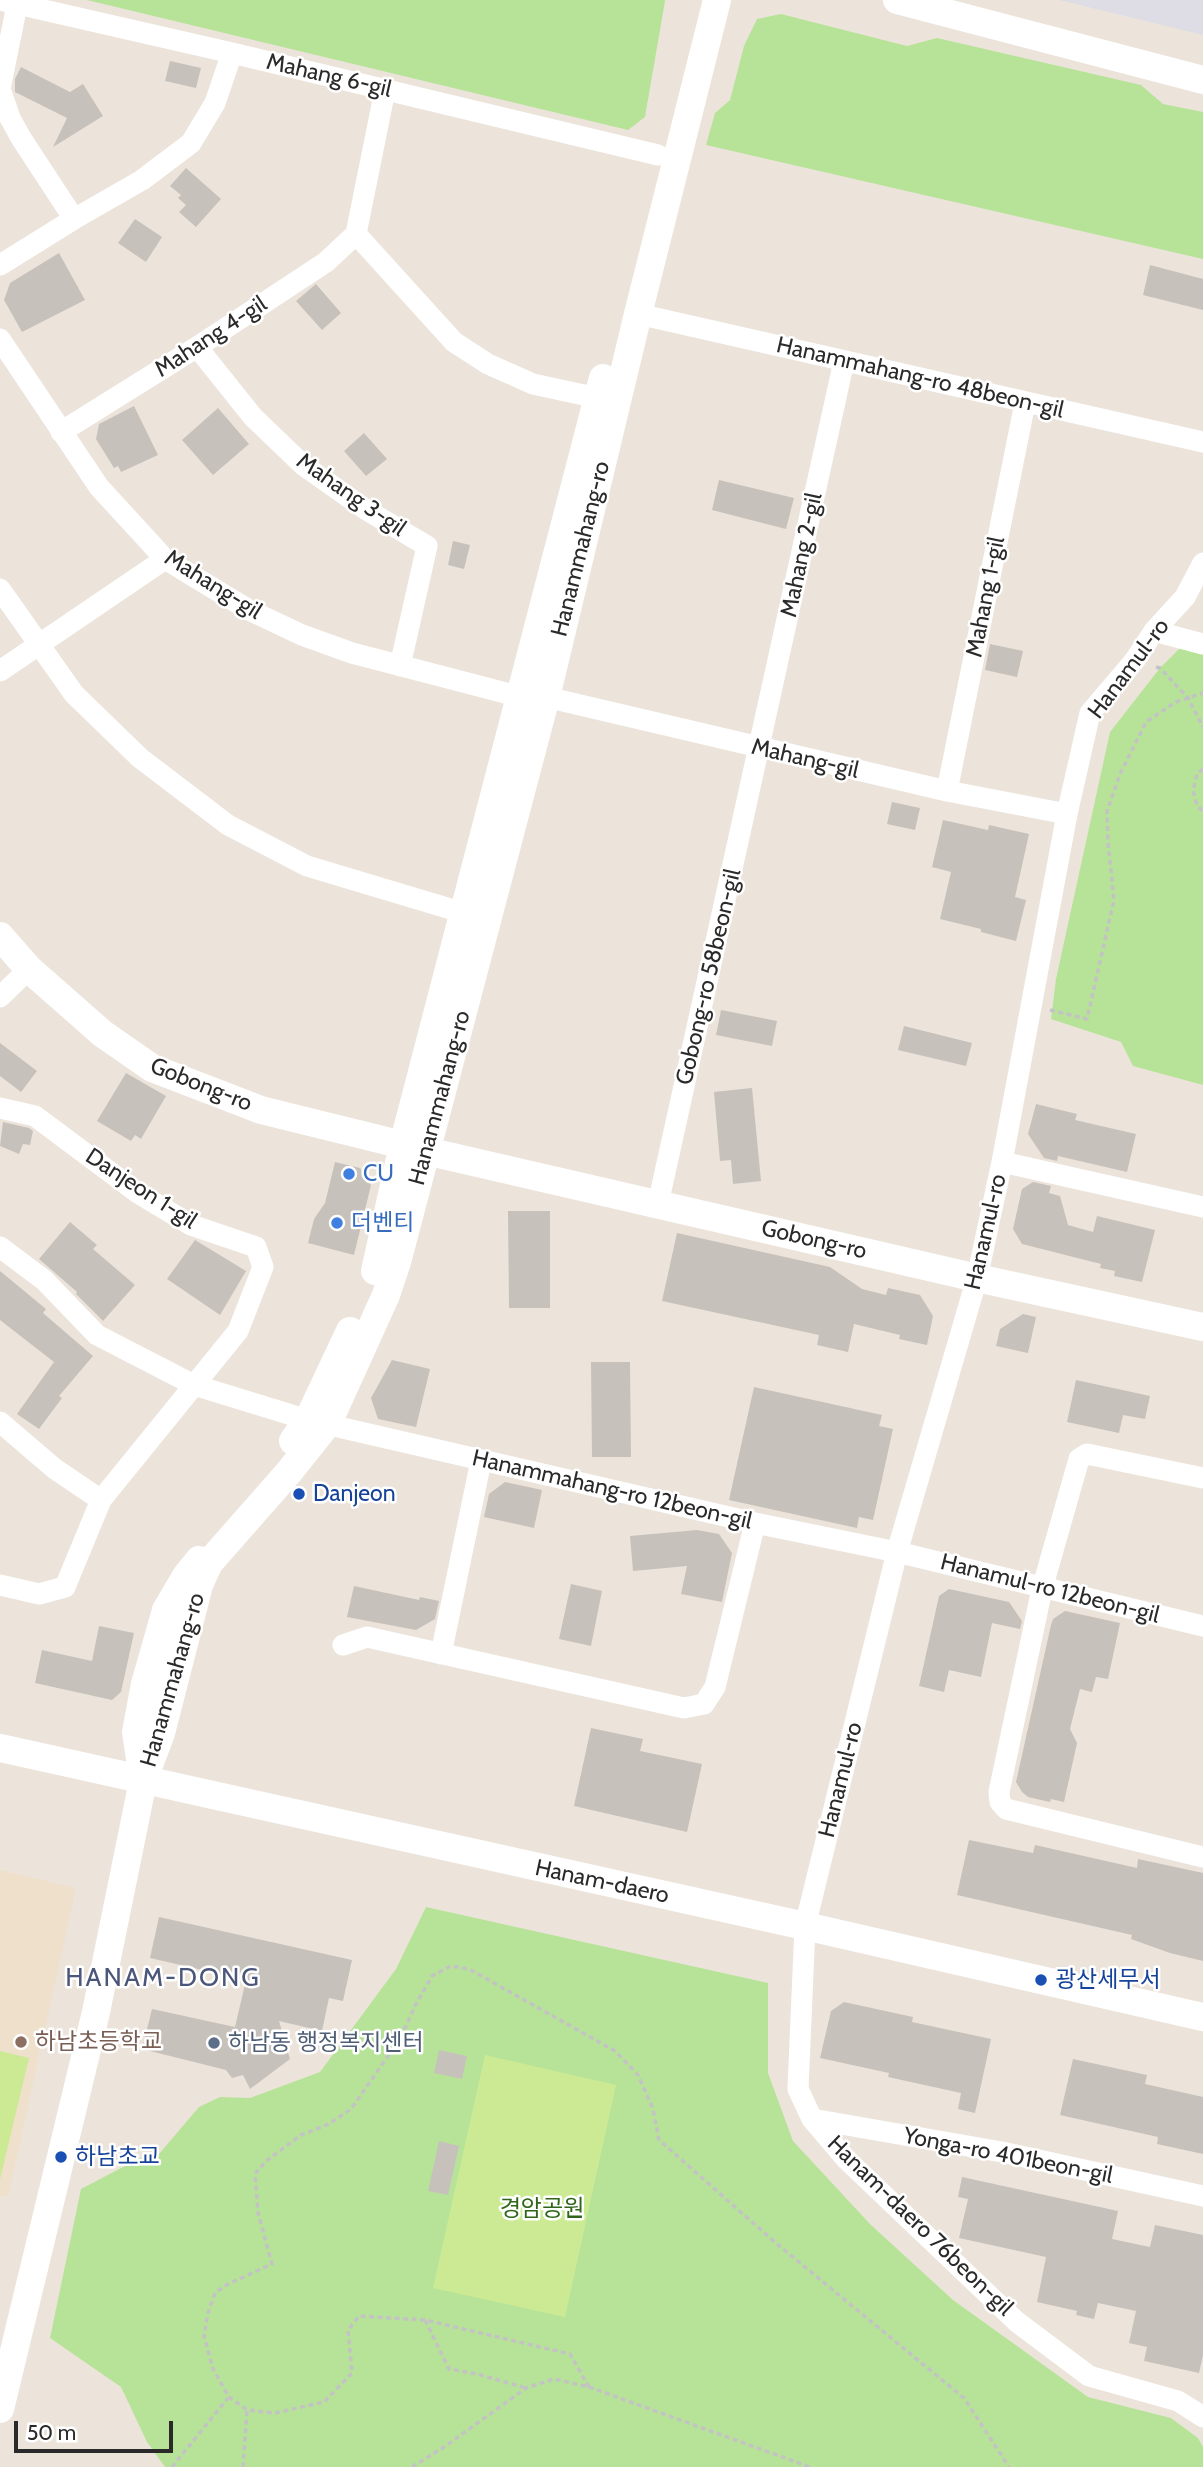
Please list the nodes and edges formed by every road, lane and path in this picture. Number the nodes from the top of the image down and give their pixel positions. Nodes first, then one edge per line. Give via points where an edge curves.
1 (697, 0) edge
2 (717, 0) edge
3 (897, 0) edge
4 (9, 3) edge
5 (232, 53) junction
6 (1203, 80) edge
7 (385, 90) junction
8 (658, 155) junction
9 (74, 219) junction
10 (356, 234) junction
11 (0, 265) edge
12 (638, 314) junction
13 (0, 338) edge
14 (197, 347) junction
15 (844, 361) junction
16 (598, 398) junction
17 (1025, 403) junction
18 (61, 432) junction
19 (1203, 442) edge
20 (165, 559) junction
21 (1203, 564) edge
22 (0, 589) edge
23 (1154, 631) junction
24 (1203, 644) edge
25 (38, 646) junction
26 (1135, 660) junction
27 (400, 666) junction
28 (0, 671) edge
29 (1203, 693) edge
30 (533, 697) junction
31 (1188, 698) junction
32 (1203, 727) edge
33 (760, 749) junction
34 (1203, 769) edge
35 (947, 791) junction
36 (1203, 812) edge
37 (1067, 814) junction
38 (464, 913) junction
39 (0, 936) edge
40 (29, 969) junction
41 (0, 997) edge
42 (1031, 1006) junction
43 (0, 1108) edge
44 (414, 1148) junction
45 (1002, 1162) junction
46 (658, 1204) junction
47 (1203, 1207) edge
48 (0, 1247) edge
49 (977, 1278) junction
50 (1203, 1327) edge
51 (194, 1385) junction
52 (0, 1422) edge
53 (318, 1422) junction
54 (481, 1461) junction
55 (1203, 1478) edge
56 (101, 1500) junction
57 (755, 1523) junction
58 (897, 1552) junction
59 (0, 1585) edge
60 (1042, 1589) junction
61 (1203, 1626) edge
62 (343, 1645) dead end
63 (441, 1654) junction
64 (0, 1748) edge
65 (143, 1781) junction
66 (1203, 1857) edge
67 (805, 1926) junction
68 (1203, 2017) edge
69 (812, 2119) junction
70 (1203, 2196) edge
71 (425, 2319) junction
72 (589, 2387) junction
73 (526, 2388) junction
74 (229, 2397) junction
75 (0, 2409) edge
76 (247, 2410) junction
77 (1203, 2417) edge
78 (172, 2467) edge
79 (243, 2467) edge
80 (412, 2467) edge
81 (810, 2467) edge
82 (1009, 2467) edge

1 - 8 street, Hanammahang-ro
2 - 12 street, Hanammahang-ro
3 - 6 street
4 - 5 street, Mahang 6-gil
4 - 9 street via 1,89 21,138
5 - 7 street, Mahang 6-gil
5 - 9 street via 215,103 191,143 142,180
7 - 8 street, Mahang 6-gil
7 - 10 street
8 - 16 street, Hanammahang-ro
9 - 11 street
10 - 14 street, Mahang 4-gil via 326,262
10 - 16 street via 454,342 533,384
12 - 15 street, Hanammahang-ro 48beon-gil
12 - 30 street, Hanammahang-ro
13 - 18 street, Mahang-gil
14 - 18 street, Mahang 4-gil
14 - 27 street, Mahang 3-gil via 253,417 303,465 427,546
15 - 17 street, Hanammahang-ro 48beon-gil
15 - 33 street, Mahang 2-gil
16 - 30 street, Hanammahang-ro
17 - 19 street, Hanammahang-ro 48beon-gil
17 - 35 street, Mahang 1-gil
18 - 20 street, Mahang-gil via 99,487
20 - 25 street
20 - 27 street, Mahang-gil via 249,610 302,635
21 - 23 street, Hanamul-ro via 1185,597
22 - 25 street
23 - 24 street
23 - 26 street, Hanamul-ro
25 - 28 street
25 - 38 street via 74,694 140,758 228,825 307,866
26 - 31 path via 1160,668
26 - 37 street, Hanamul-ro via 1090,713
27 - 30 street, Mahang-gil
29 - 31 path
30 - 33 street, Mahang-gil
30 - 38 street, Hanammahang-ro
30 - 44 street, Hanammahang-ro
31 - 32 path
31 - 42 path via 1146,722 1107,811 1114,900 1087,1019
33 - 35 street, Mahang-gil
33 - 46 street, Gobong-ro 58beon-gil
34 - 36 path via 1193,791
35 - 37 street, Mahang-gil
37 - 42 street, Hanamul-ro
38 - 44 street, Hanammahang-ro
39 - 40 street, Gobong-ro
40 - 41 street
40 - 44 street, Gobong-ro via 103,1034 152,1068 261,1110
42 - 45 street, Hanamul-ro
43 - 51 street, Danjeon 1-gil via 35,1116 138,1193 191,1225 256,1247 263,1267 239,1331
44 - 46 street, Gobong-ro
44 - 53 street, Hanammahang-ro via 410,1215 386,1295
45 - 47 street
45 - 49 street, Hanamul-ro
46 - 49 street, Gobong-ro
48 - 51 street, Hanammahang-ro 12beon-gil via 44,1280 97,1335
49 - 50 street, Gobong-ro
49 - 58 street, Hanamul-ro
51 - 53 street, Hanammahang-ro 12beon-gil
51 - 56 street
52 - 56 street via 55,1469
53 - 54 street, Hanammahang-ro 12beon-gil
53 - 65 street, Hanammahang-ro via 289,1472 209,1563
54 - 57 street, Hanammahang-ro 12beon-gil
54 - 63 street
55 - 60 street via 1087,1454 1079,1459
56 - 59 street via 65,1587 39,1594
57 - 58 street, Hanammahang-ro 12beon-gil
57 - 63 street via 715,1687 704,1704 684,1708
58 - 60 street, Hanamul-ro 12beon-gil
58 - 67 street, Hanamul-ro
60 - 61 street, Hanamul-ro 12beon-gil
60 - 66 street via 1000,1802 1006,1809
62 - 63 street via 367,1637
64 - 65 street, Hanam-daero
65 - 67 street, Hanam-daero
65 - 75 street, Hanammahang-ro via 96,2012
67 - 68 street, Hanam-daero
67 - 69 street, Hanam-daero 76beon-gil via 798,2089
69 - 70 street, Yonga-ro 401beon-gil via 1002,2152
69 - 77 street, Hanam-daero 76beon-gil via 846,2159 1017,2322 1089,2376 1178,2401
71 - 72 path via 570,2354
71 - 73 path via 449,2370
71 - 76 path via 359,2316 348,2330 352,2373 324,2402 275,2413
72 - 73 path via 554,2379
72 - 81 path
73 - 80 path
74 - 76 path
74 - 78 path
74 - 82 path via 213,2370 204,2336 215,2293 272,2264 258,2213 255,2174 301,2135 351,2109 400,2039 432,1976 451,1966 469,1969 615,2050 638,2076 653,2109 659,2140 964,2398
76 - 79 path

